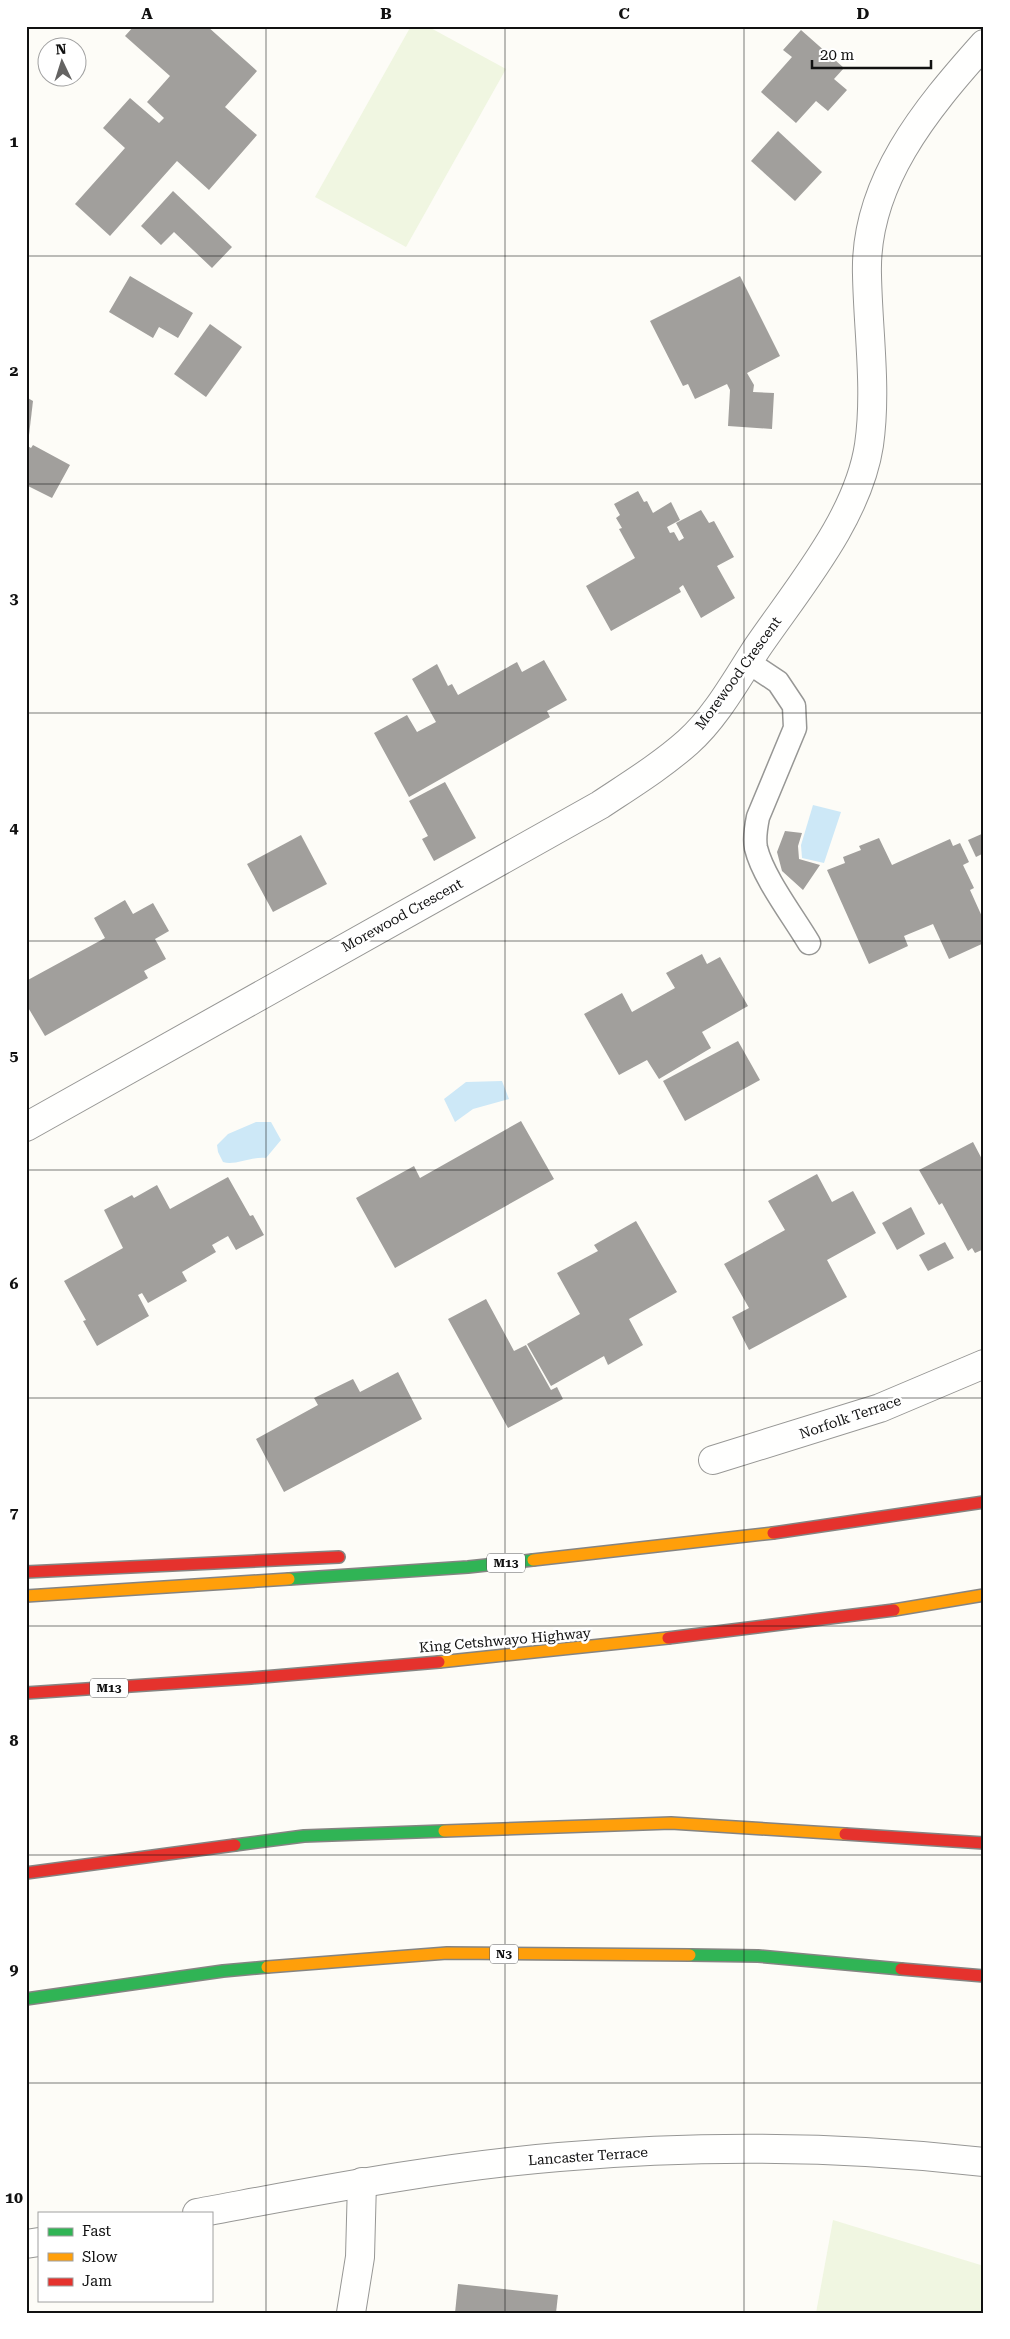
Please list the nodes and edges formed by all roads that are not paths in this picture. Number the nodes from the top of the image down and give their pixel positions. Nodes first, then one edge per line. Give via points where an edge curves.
1 (984, 44) edge
2 (748, 662) junction
3 (809, 943) dead end
4 (26, 1127) edge
5 (984, 1364) edge
6 (713, 1460) dead end
7 (984, 1502) edge
8 (725, 1540) junction
9 (525, 1549) dead end
10 (356, 1557) dead end
11 (26, 1572) edge
12 (984, 1595) edge
13 (26, 1596) edge
14 (191, 1683) junction
15 (26, 1693) edge
16 (84, 1701) dead end
17 (984, 1843) edge
18 (26, 1873) edge
19 (984, 1976) edge
20 (26, 1999) edge
21 (984, 2162) edge
22 (362, 2182) junction
23 (202, 2212) edge
24 (351, 2313) edge

1 - 2 street, Morewood Crescent via 942,91 883,186 872,220 866,271 872,390 869,446 856,494 840,527
2 - 3 lane via 778,682 794,706 795,728 758,817 755,832 763,866
2 - 4 street, Morewood Crescent via 689,741 600,805
5 - 6 street, Norfolk Terrace via 880,1408
7 - 8 highway, M13
8 - 9 highway
8 - 13 highway, M13 via 468,1567
10 - 11 highway
12 - 14 highway, King Cetshwayo Highway / M13 via 756,1629 548,1652
14 - 15 highway, King Cetshwayo Highway / M13
14 - 16 highway
17 - 18 highway via 671,1824 304,1836
19 - 20 highway, N3 via 758,1956 447,1953 223,1972
21 - 22 street, Lancaster Terrace via 916,2154 688,2149 558,2157
22 - 23 street, Lancaster Terrace
22 - 24 street via 360,2257

